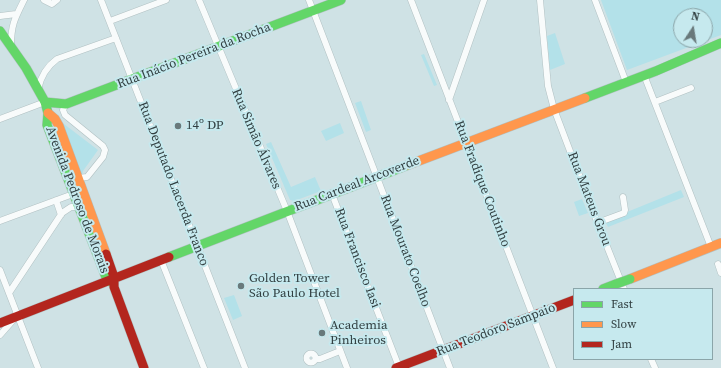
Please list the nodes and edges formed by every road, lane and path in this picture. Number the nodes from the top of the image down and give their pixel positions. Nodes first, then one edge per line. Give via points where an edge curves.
1 (24, 0) edge
2 (44, 0) edge
3 (57, 0) edge
4 (102, 0) edge
5 (166, 0) edge
6 (199, 0) edge
7 (309, 0) edge
8 (341, 0) edge
9 (411, 0) edge
10 (484, 0) edge
11 (540, 0) edge
12 (594, 0) edge
13 (313, 11) junction
14 (16, 14) junction
15 (0, 16) edge
16 (110, 21) junction
17 (0, 31) edge
18 (116, 38) junction
19 (721, 43) edge
20 (11, 46) junction
21 (218, 47) junction
22 (644, 75) junction
23 (132, 80) junction
24 (626, 82) junction
25 (690, 88) dead end
26 (38, 89) junction
27 (449, 100) junction
28 (45, 102) junction
29 (655, 102) junction
30 (66, 104) junction
31 (554, 109) junction
32 (52, 116) junction
33 (67, 118) junction
34 (0, 119) edge
35 (467, 142) junction
36 (377, 177) junction
37 (78, 178) junction
38 (73, 194) junction
39 (332, 194) junction
40 (623, 197) dead end
41 (56, 200) junction
42 (79, 207) junction
43 (287, 211) junction
44 (61, 215) junction
45 (0, 221) edge
46 (597, 223) junction
47 (721, 243) edge
48 (196, 246) junction
49 (711, 247) junction
50 (161, 260) junction
51 (718, 264) dead end
52 (0, 270) edge
53 (721, 272) edge
54 (112, 280) junction
55 (606, 288) edge
56 (624, 288) edge
57 (9, 293) junction
58 (573, 300) edge
59 (533, 315) junction
60 (17, 316) junction
61 (0, 324) edge
62 (0, 335) edge
63 (443, 350) junction
64 (340, 351) junction
65 (316, 359) dead end
66 (243, 367) edge
67 (38, 368) edge
68 (144, 368) edge
69 (204, 368) edge
70 (347, 368) edge
71 (397, 368) edge
72 (450, 368) edge
73 (553, 368) edge

1 - 14 street
2 - 3 street via 52,4
4 - 16 street, Rua Deputado Lacerda Franco
5 - 16 street
6 - 21 street, Rua Simão Álvares
7 - 13 street, Rua Mourato Coelho
8 - 13 main road, Rua Inácio Pereira da Rocha
9 - 27 street, Rua Fradique Coutinho
10 - 27 street
11 - 31 street, Rua Mateus Grou via 548,86
12 - 24 street
13 - 21 main road, Rua Inácio Pereira da Rocha
13 - 36 street, Rua Mourato Coelho
14 - 15 street
14 - 20 street via 11,30
16 - 18 street, Rua Deputado Lacerda Franco
17 - 20 main road, Avenida Pedroso de Morais
18 - 23 street, Rua Deputado Lacerda Franco
18 - 26 street via 57,59 41,76
19 - 22 main road, Rua Cardeal Arcoverde
20 - 26 main road, Avenida Pedroso de Morais
21 - 23 main road, Rua Inácio Pereira da Rocha
21 - 43 street, Rua Simão Álvares
22 - 24 main road, Rua Cardeal Arcoverde
22 - 29 street
23 - 30 main road, Rua Inácio Pereira da Rocha
23 - 48 street, Rua Deputado Lacerda Franco
24 - 31 main road, Rua Cardeal Arcoverde
25 - 29 street
26 - 28 main road, Avenida Pedroso de Morais
27 - 35 street, Rua Fradique Coutinho
28 - 30 main road, Rua Inácio Pereira da Rocha
28 - 32 main road, Avenida Pedroso de Morais
28 - 34 street
29 - 49 street
30 - 33 street via 63,112
31 - 35 main road, Rua Cardeal Arcoverde
31 - 46 street, Rua Mateus Grou
32 - 33 street
32 - 37 main road, Avenida Pedroso de Morais
32 - 38 main road, Avenida Pedroso de Morais via 47,125
33 - 37 street via 105,150 103,157 87,177
35 - 36 main road, Rua Cardeal Arcoverde
35 - 59 street, Rua Fradique Coutinho
36 - 39 main road, Rua Cardeal Arcoverde
36 - 63 street, Rua Mourato Coelho
37 - 54 main road, Avenida Pedroso de Morais
38 - 41 street
38 - 42 main road, Avenida Pedroso de Morais
39 - 43 main road, Rua Cardeal Arcoverde
39 - 71 street, Rua Francisco Iasi
40 - 46 street via 624,213
41 - 44 street
41 - 45 street
42 - 44 street via 71,207
42 - 54 main road, Avenida Pedroso de Morais
43 - 48 main road, Rua Cardeal Arcoverde
43 - 64 street, Rua Simão Álvares
44 - 57 street
46 - 56 street, Rua Mateus Grou
47 - 49 main road
48 - 50 main road, Rua Cardeal Arcoverde
48 - 66 street, Rua Deputado Lacerda Franco
49 - 55 main road, bridge
50 - 54 main road, Rua Cardeal Arcoverde
50 - 69 street
51 - 53 street
52 - 57 street
54 - 60 main road, Rua Cardeal Arcoverde
54 - 68 main road, Avenida Pedroso de Morais
57 - 60 street
58 - 59 main road, Rua Teodoro Sampaio
59 - 63 main road, Rua Teodoro Sampaio
59 - 73 street, Rua Fradique Coutinho
60 - 61 main road
60 - 62 street, Rua Cardeal Arcoverde
60 - 67 street
63 - 71 main road, Rua Teodoro Sampaio
63 - 72 street, Rua Mourato Coelho
64 - 65 street
64 - 70 street, Rua Simão Álvares

